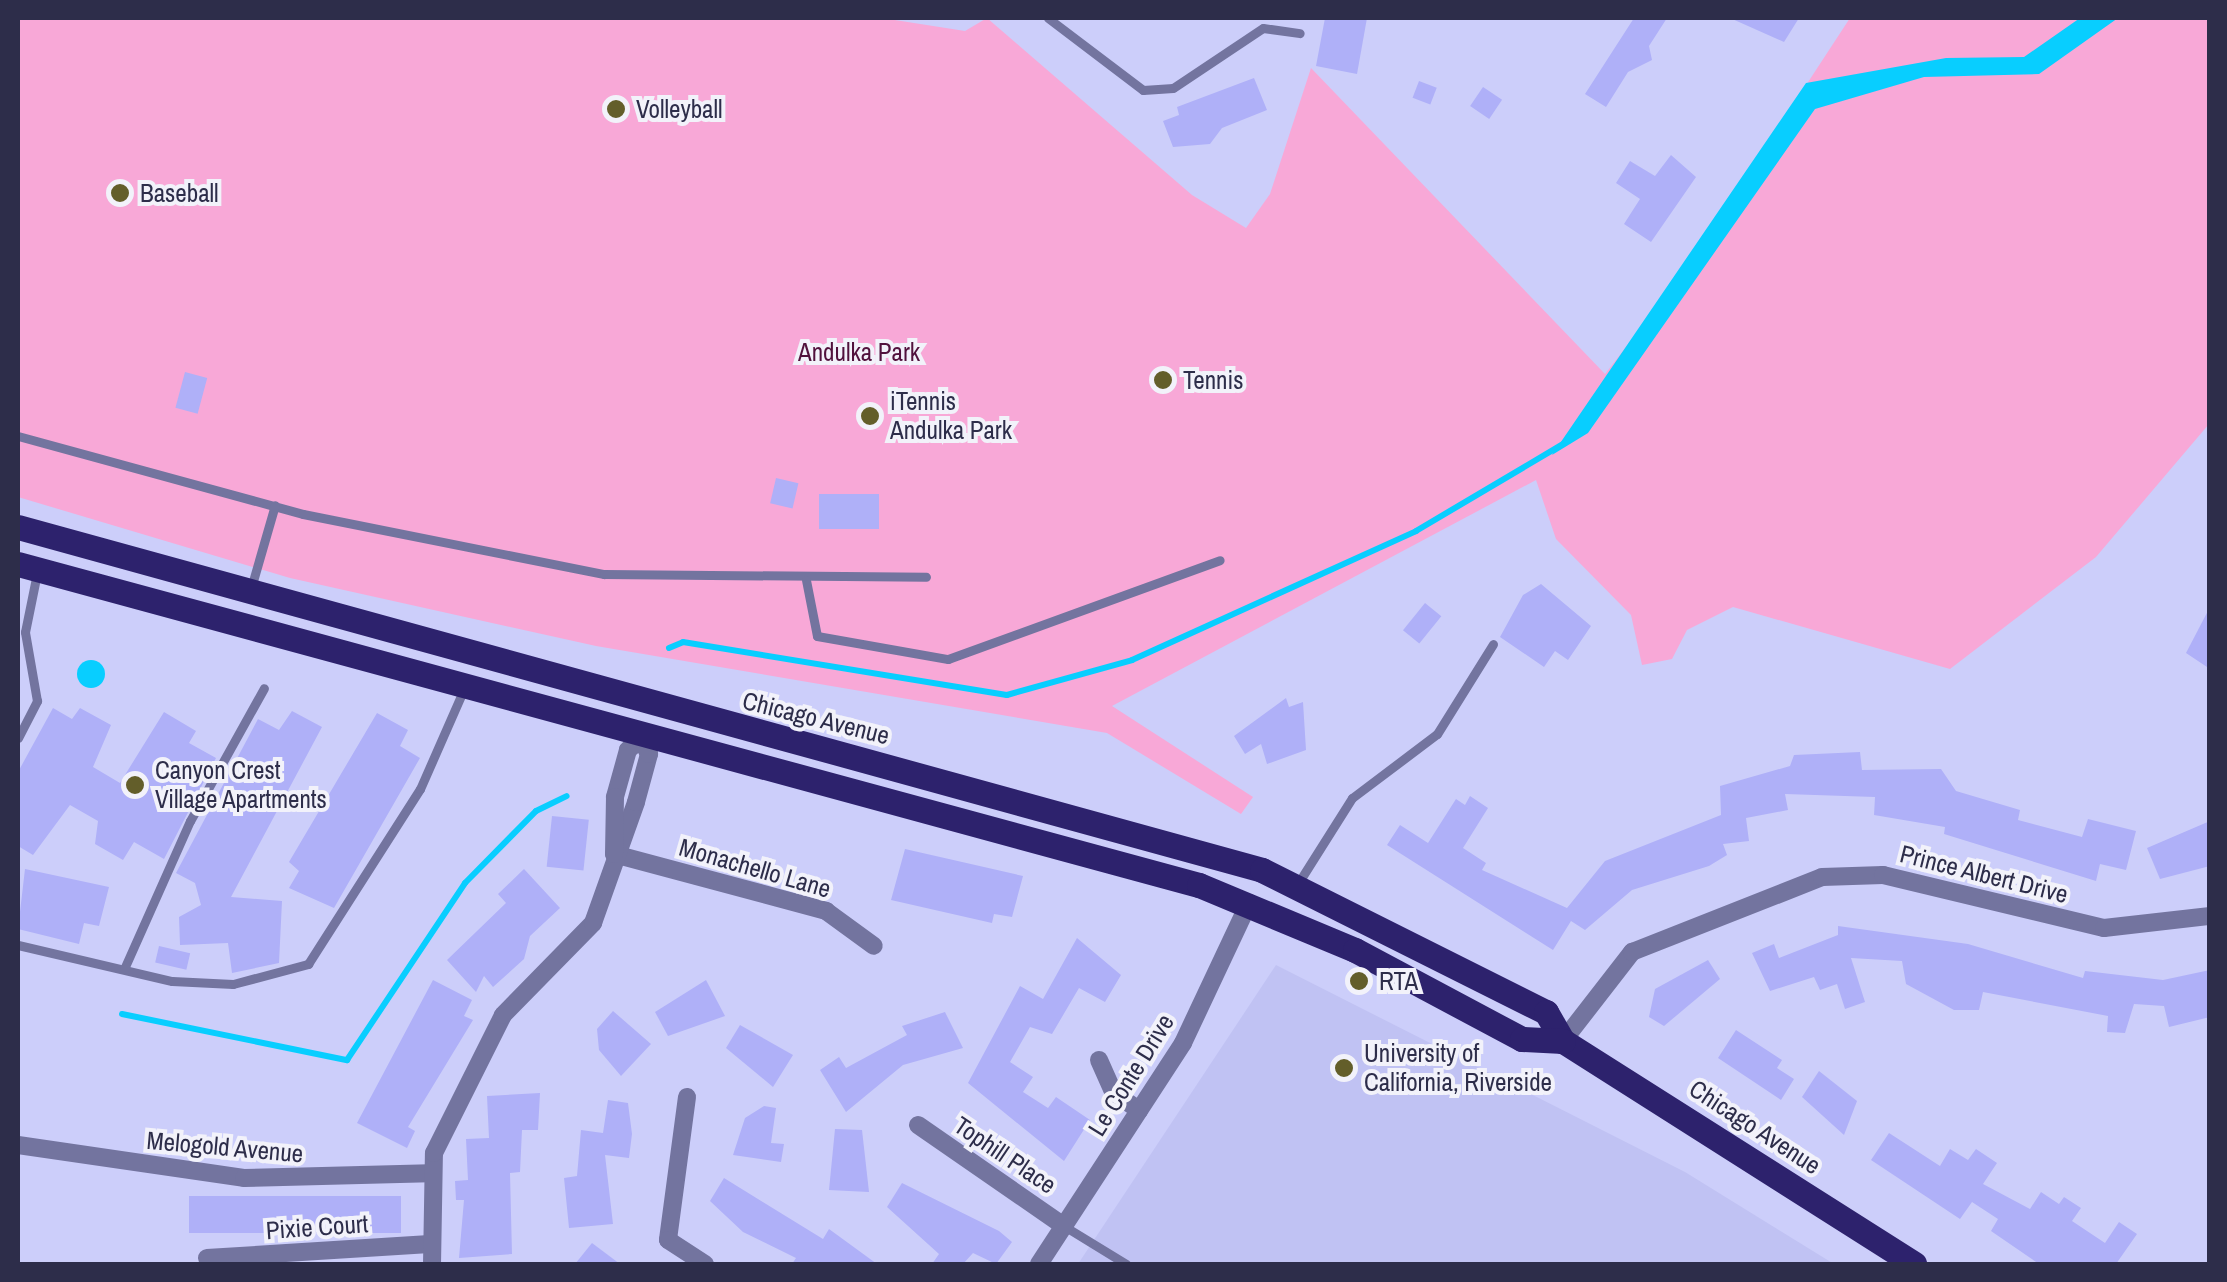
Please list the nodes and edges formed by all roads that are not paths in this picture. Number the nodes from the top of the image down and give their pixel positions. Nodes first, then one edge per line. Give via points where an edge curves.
1 (1048, 18) edge
2 (1300, 32) dead end
3 (18, 436) edge
4 (275, 504) junction
5 (18, 527) edge
6 (1220, 560) dead end
7 (27, 567) edge
8 (926, 577) dead end
9 (806, 580) junction
10 (249, 595) junction
11 (1493, 644) dead end
12 (264, 688) dead end
13 (462, 692) junction
14 (18, 738) edge
15 (641, 739) junction
16 (1209, 851) junction
17 (614, 854) junction
18 (1297, 885) junction
19 (1249, 903) junction
20 (2210, 916) edge
21 (1400, 932) junction
22 (18, 945) edge
23 (874, 946) dead end
24 (124, 969) junction
25 (1564, 1040) junction
26 (1100, 1060) dead end
27 (687, 1097) dead end
28 (1139, 1110) junction
29 (918, 1125) dead end
30 (18, 1145) edge
31 (429, 1173) junction
32 (1064, 1226) junction
33 (430, 1244) junction
34 (207, 1258) dead end
35 (432, 1264) edge
36 (705, 1264) edge
37 (1039, 1264) edge
38 (1126, 1264) edge
39 (1914, 1264) edge

1 - 2 lane via 1142,90 1173,88 1263,28
3 - 4 lane
4 - 9 lane via 604,574
4 - 10 lane
5 - 10 main road, Chicago Avenue
6 - 9 lane via 948,660 818,636
7 - 13 main road, Chicago Avenue
7 - 14 lane via 25,632 37,700
8 - 9 lane
10 - 16 main road, Chicago Avenue
11 - 18 lane via 1438,734 1352,798
12 - 24 lane via 190,820
13 - 15 main road, Chicago Avenue
13 - 24 lane via 420,789 308,964 233,984
15 - 17 street via 628,750 615,797
15 - 19 main road, Chicago Avenue
16 - 18 main road, Chicago Avenue
16 - 19 main road
17 - 23 street, Monachello Lane via 826,911
17 - 31 street via 593,923 503,1015
18 - 21 main road, Chicago Avenue
19 - 21 main road via 1280,892 1381,937
19 - 25 main road, Chicago Avenue via 1522,1039
19 - 28 street, Le Conte Drive via 1209,997
20 - 25 street, Prince Albert Drive via 2104,928 1883,874 1822,877 1632,952
21 - 25 main road, Chicago Avenue via 1546,1012
22 - 24 lane
25 - 39 main road, Chicago Avenue
26 - 28 street via 1113,1092
27 - 36 street via 668,1240
28 - 32 street, Le Conte Drive
29 - 32 street, Tophill Place
30 - 31 street, Melogold Avenue via 244,1178
31 - 33 street
32 - 37 street, Le Conte Drive
32 - 38 lane
33 - 34 street, Pixie Court
33 - 35 street

